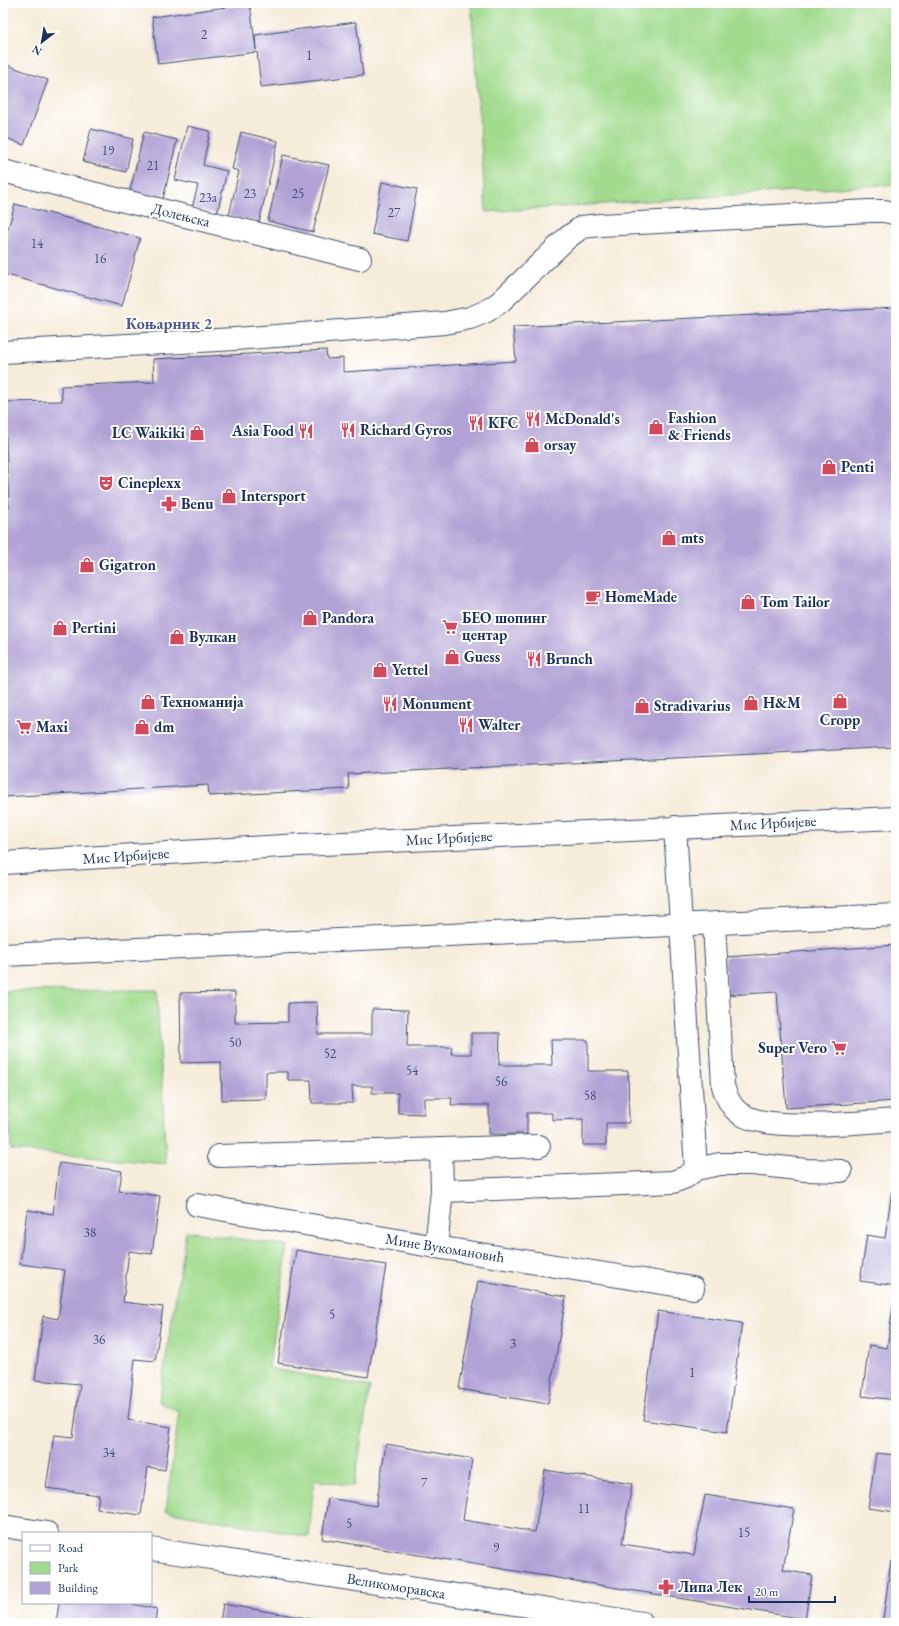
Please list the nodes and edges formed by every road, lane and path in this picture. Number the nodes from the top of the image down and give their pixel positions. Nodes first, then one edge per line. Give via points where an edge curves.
1 (3, 171) edge
2 (896, 214) edge
3 (360, 259) dead end
4 (3, 352) edge
5 (896, 818) edge
6 (675, 827) junction
7 (3, 863) edge
8 (896, 915) edge
9 (714, 924) junction
10 (680, 926) junction
11 (3, 955) edge
12 (896, 1120) edge
13 (539, 1146) dead end
14 (441, 1149) junction
15 (219, 1156) dead end
16 (696, 1169) junction
17 (841, 1171) dead end
18 (442, 1191) junction
19 (197, 1205) dead end
20 (436, 1247) junction
21 (693, 1288) dead end
22 (3, 1526) edge
23 (42, 1532) edge
24 (152, 1549) edge
25 (642, 1623) edge

1 - 3 street, Долењска
2 - 4 street via 870,211 582,227 552,251 494,307 470,318 445,323
5 - 6 street, Мис Ирбијеве
6 - 7 street, Мис Ирбијеве via 300,845
6 - 10 street
8 - 9 street
9 - 10 street
9 - 12 street via 723,1086 726,1096 739,1113 775,1125
10 - 11 street
10 - 16 street
13 - 14 street
14 - 15 street
14 - 18 street
16 - 17 street via 720,1164 753,1164
16 - 18 street via 686,1177 673,1182
18 - 20 street
19 - 20 street, Мине Вукомановић
20 - 21 street, Мине Вукомановић
22 - 23 street
24 - 25 street, Великоморавска

